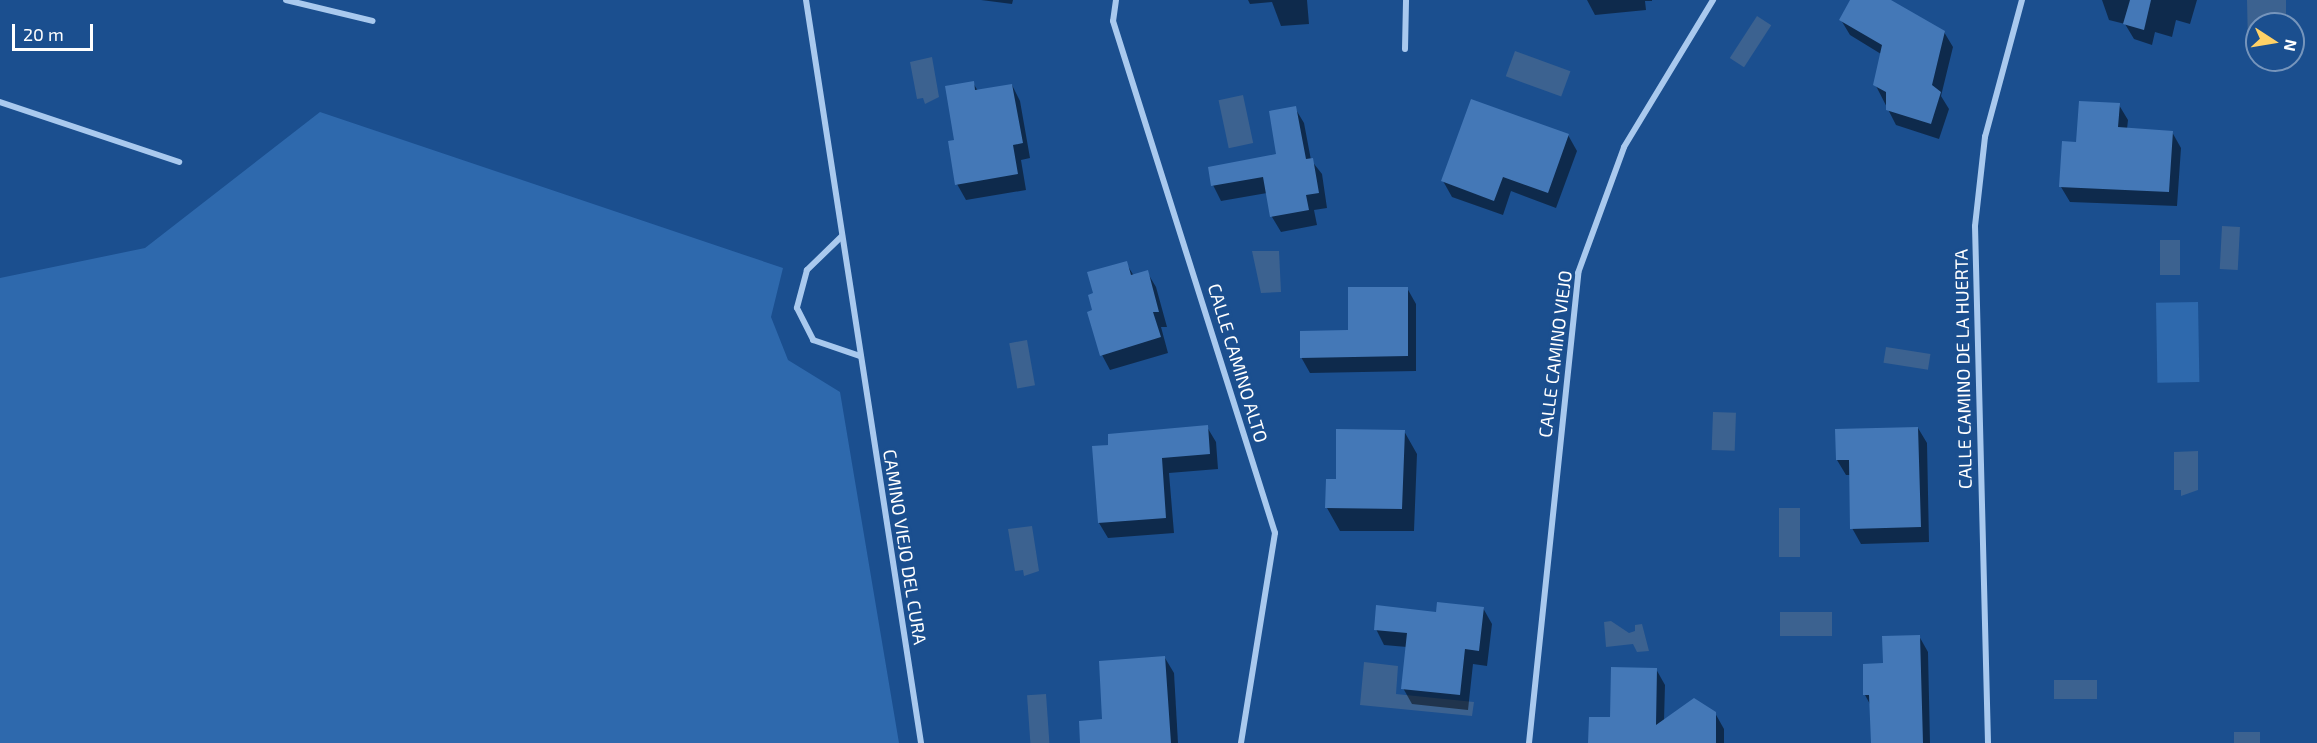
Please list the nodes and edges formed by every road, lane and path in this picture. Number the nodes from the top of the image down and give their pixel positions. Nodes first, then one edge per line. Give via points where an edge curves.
1 (286, 0) edge
2 (806, 0) edge
3 (1116, 0) edge
4 (1406, 0) edge
5 (1713, 0) edge
6 (2022, 0) edge
7 (373, 21) dead end
8 (1405, 49) dead end
9 (0, 102) edge
10 (179, 162) dead end
11 (842, 236) junction
12 (860, 356) junction
13 (921, 743) edge
14 (1241, 743) edge
15 (1529, 743) edge
16 (1988, 743) edge

1 - 7 street
2 - 11 street, CAMINO VIEJO DEL CURA
3 - 14 street, CALLE CAMINO ALTO via 1113,21 1275,533
4 - 8 street
5 - 15 street, CALLE CAMINO VIEJO via 1624,147 1578,273
6 - 16 street, CALLE CAMINO DE LA HUERTA via 1985,137 1975,226
9 - 10 street
11 - 12 street, CAMINO VIEJO DEL CURA
11 - 12 street via 807,270 797,308 813,340
12 - 13 street, CAMINO VIEJO DEL CURA

